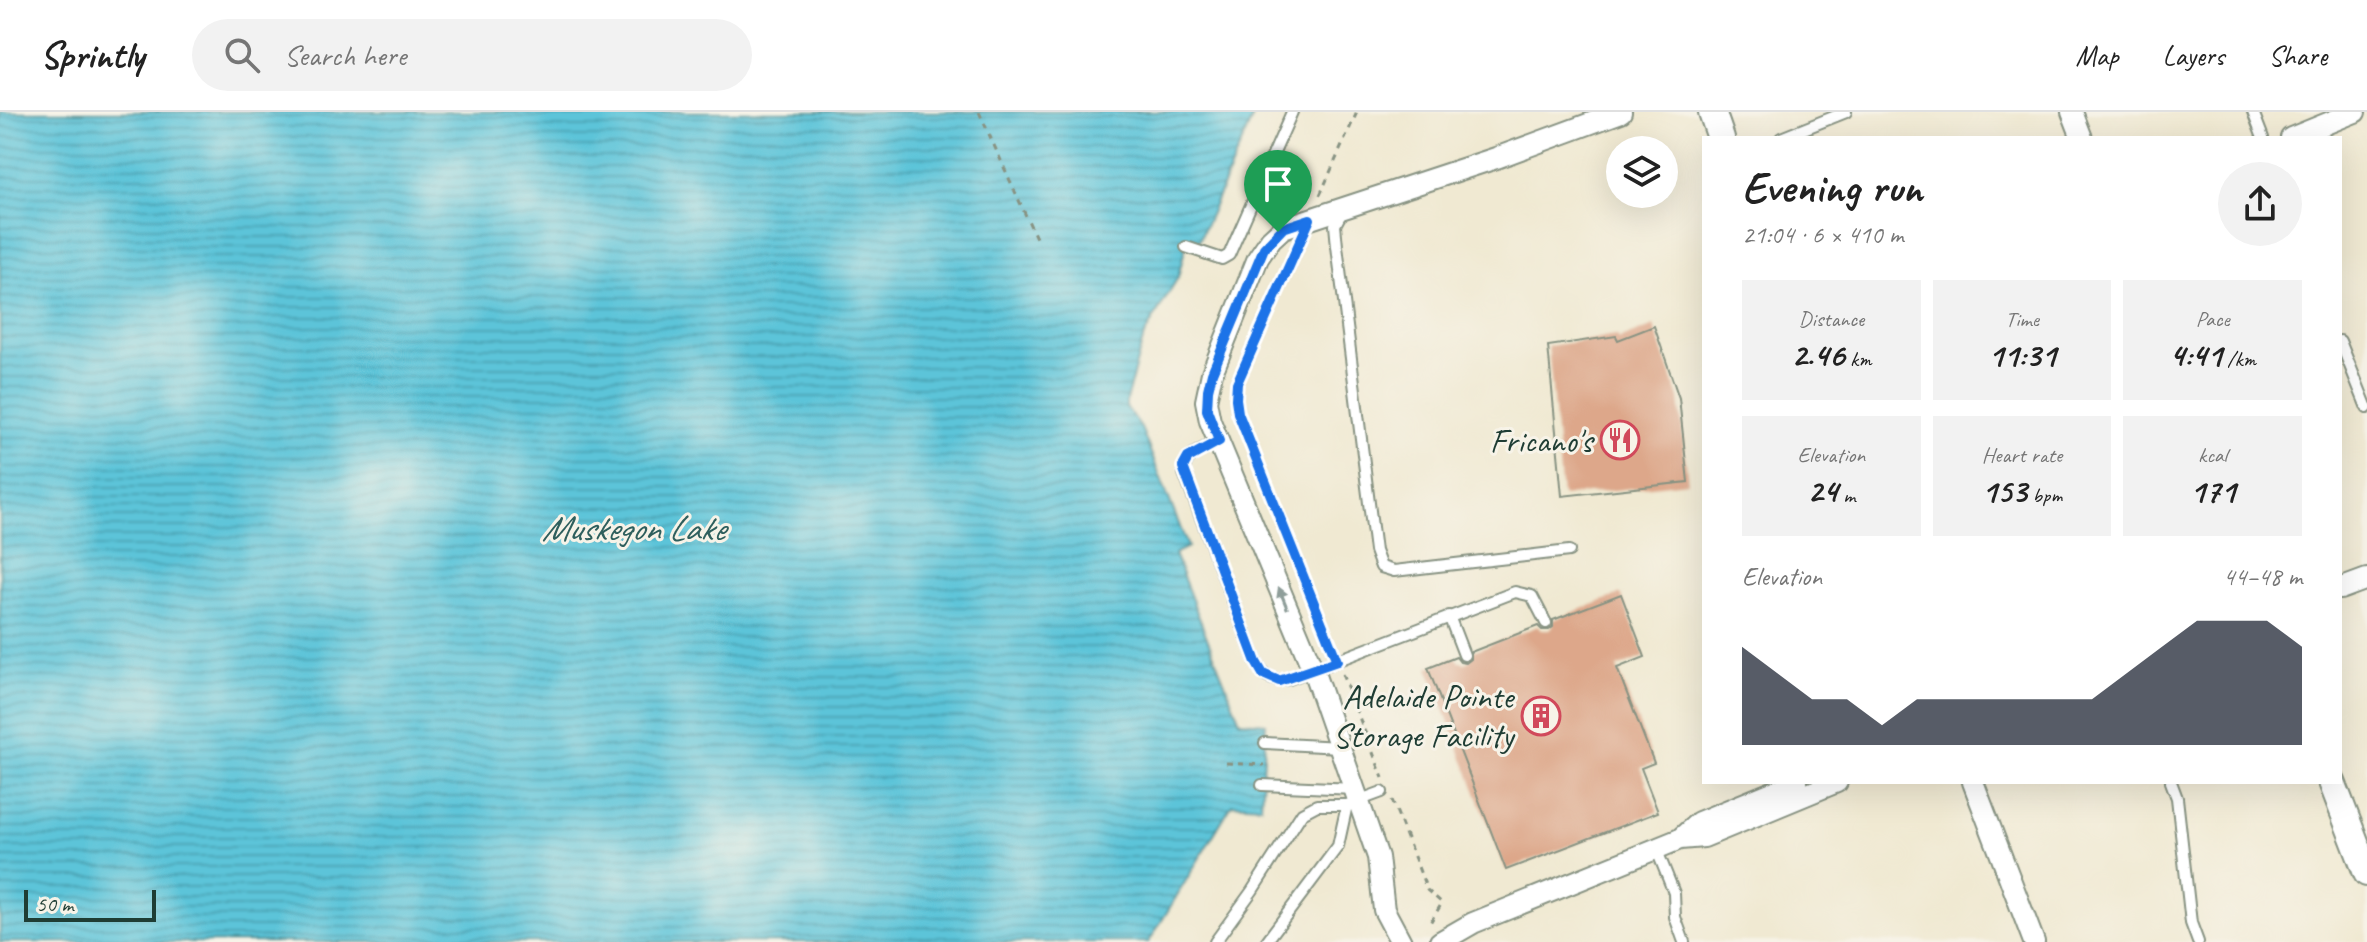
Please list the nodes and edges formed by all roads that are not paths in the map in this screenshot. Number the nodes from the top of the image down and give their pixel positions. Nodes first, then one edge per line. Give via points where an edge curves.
1 (1292, 112) edge
2 (1621, 112) edge
3 (1712, 112) edge
4 (1846, 112) edge
5 (2072, 112) edge
6 (2253, 112) edge
7 (2355, 112) edge
8 (1720, 136) edge
9 (1786, 136) edge
10 (2081, 136) edge
11 (2262, 136) edge
12 (2296, 136) edge
13 (1346, 208) junction
14 (1186, 247) dead end
15 (2342, 346) edge
16 (2367, 408) edge
17 (1219, 441) junction
18 (1569, 551) dead end
19 (2367, 579) edge
20 (2342, 588) edge
21 (1449, 616) junction
22 (1546, 623) dead end
23 (1464, 655) dead end
24 (1313, 670) junction
25 (1265, 743) dead end
26 (1340, 747) junction
27 (1792, 784) edge
28 (1832, 784) edge
29 (1974, 784) edge
30 (2172, 784) edge
31 (2333, 784) edge
32 (1262, 785) dead end
33 (1382, 792) dead end
34 (1354, 798) junction
35 (1680, 839) junction
36 (1656, 848) junction
37 (2367, 873) edge
38 (1433, 936) edge
39 (1215, 942) edge
40 (1266, 942) edge
41 (1401, 942) edge
42 (1684, 942) edge
43 (2034, 942) edge
44 (2198, 942) edge

1 - 14 lane via 1229,255 1222,259
2 - 13 street
3 - 8 street
4 - 9 lane
5 - 10 street
6 - 11 lane
7 - 12 street
13 - 17 street via 1278,232 1258,258 1208,390 1207,410
13 - 18 lane via 1335,232 1378,562 1394,571
15 - 16 lane
24 -> 17 street
17 - 24 lane via 1188,458 1184,473 1256,662 1263,674 1279,681
19 - 20 street
21 - 22 lane via 1521,592 1536,600
21 - 23 lane
21 - 24 lane
24 - 26 street
25 - 26 lane
26 - 34 street
27 - 35 street via 1699,822
28 - 35 street via 1704,837
29 - 43 street
30 - 44 lane
31 - 37 street
32 - 34 lane
33 - 34 lane
34 - 39 lane via 1302,813
34 - 40 lane via 1338,846
34 - 41 street via 1380,865 1384,910
35 - 36 street
36 - 38 street
36 - 42 lane via 1674,893

